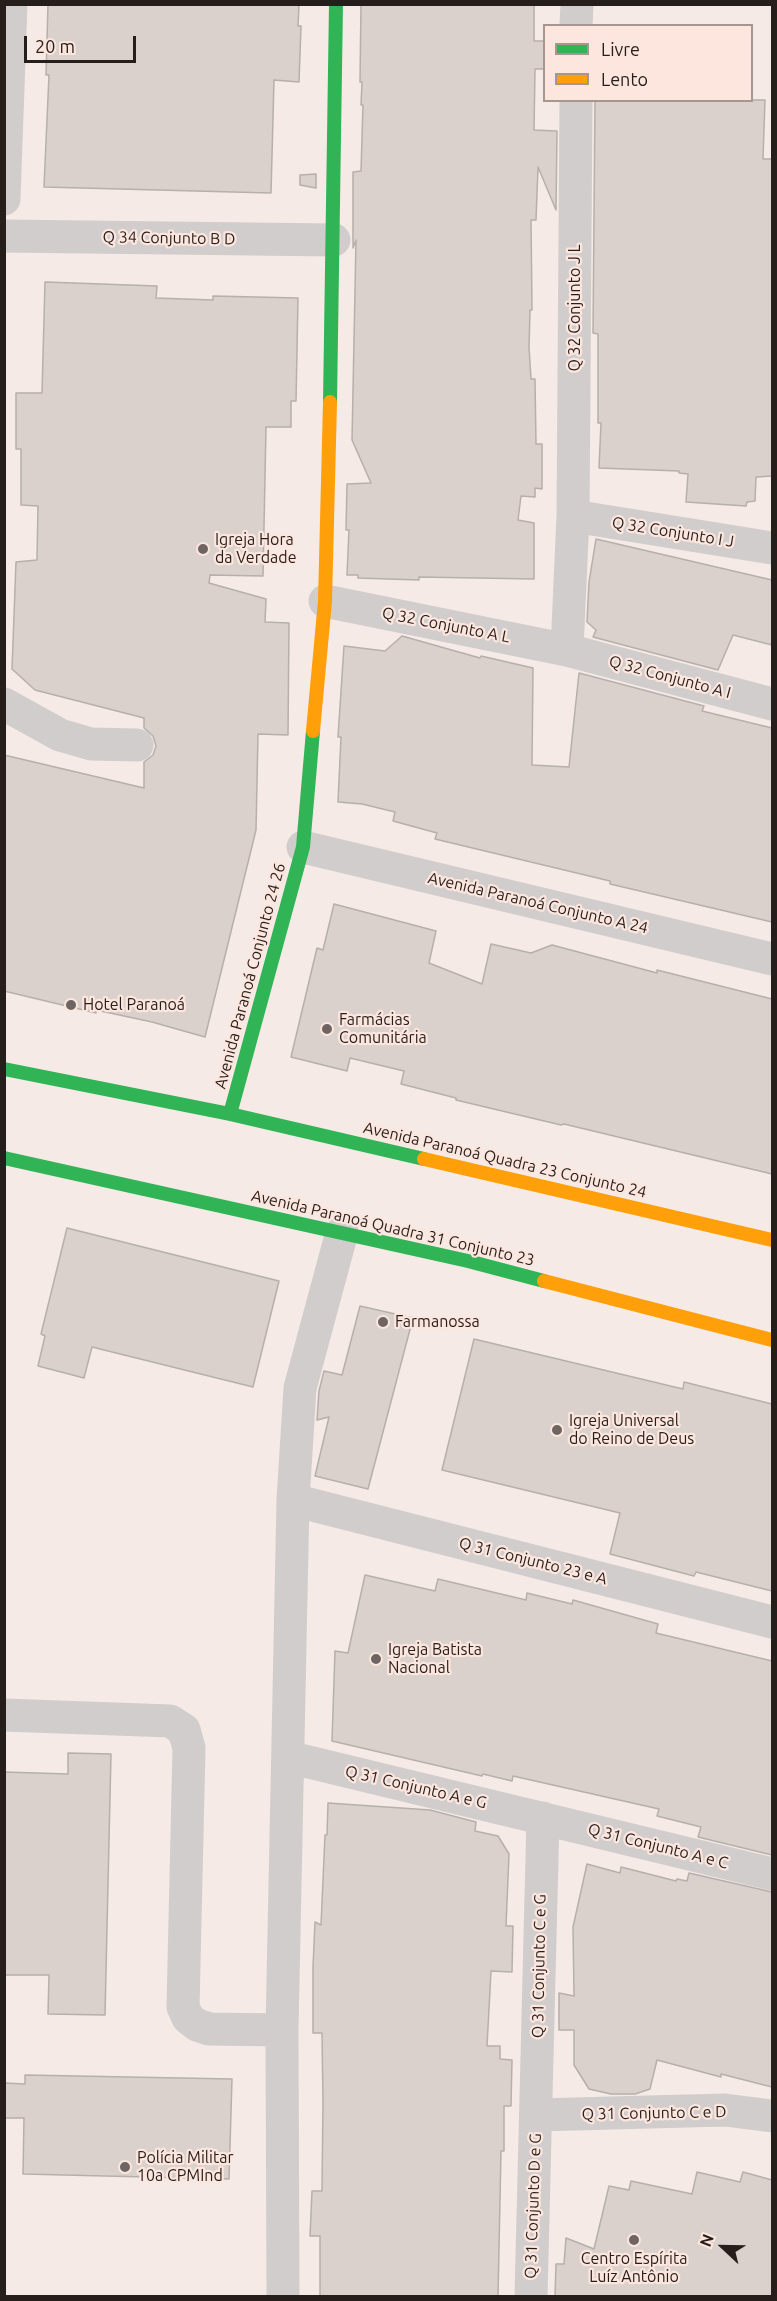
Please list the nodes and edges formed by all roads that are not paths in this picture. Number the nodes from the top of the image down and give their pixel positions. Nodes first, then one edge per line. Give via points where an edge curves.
1 (10, 4) edge
2 (336, 4) edge
3 (577, 4) edge
4 (576, 24) edge
5 (576, 102) edge
6 (4, 199) edge
7 (4, 236) edge
8 (334, 240) junction
9 (573, 516) junction
10 (772, 548) edge
11 (325, 601) junction
12 (567, 650) junction
13 (4, 704) edge
14 (772, 704) edge
15 (136, 745) dead end
16 (303, 847) junction
17 (772, 959) edge
18 (7, 1072) edge
19 (230, 1114) junction
20 (4, 1158) edge
21 (342, 1232) junction
22 (772, 1240) edge
23 (772, 1340) edge
24 (293, 1500) junction
25 (772, 1622) edge
26 (4, 1715) edge
27 (288, 1757) junction
28 (543, 1818) junction
29 (772, 1874) edge
30 (282, 2030) junction
31 (536, 2115) junction
32 (772, 2116) edge
33 (284, 2296) edge
34 (531, 2296) edge

1 - 6 street
2 - 8 street, Avenida Paranoá Conjunto 24 26
3 - 4 street
5 - 9 street, Q 32 Conjunto J L
7 - 8 street, Q 34 Conjunto B D
8 - 11 street, Avenida Paranoá Conjunto 24 26
9 - 10 street, Q 32 Conjunto I J
9 - 12 street, Q 32 Conjunto J L
11 - 12 street, Q 32 Conjunto A L
11 - 16 street, Avenida Paranoá Conjunto 24 26
12 - 14 street, Q 32 Conjunto A I
13 - 15 street via 60,735 91,744
16 - 17 street, Avenida Paranoá Conjunto A 24
16 - 19 street, Avenida Paranoá Conjunto 24 26
18 - 19 street, Avenida Paranoá Quadra 23 Conjunto 24
19 - 22 street, Avenida Paranoá Quadra 23 Conjunto 24
20 - 21 street, Avenida Paranoá Quadra 31 Conjunto 23
21 - 23 street, Avenida Paranoá Quadra 31 Conjunto 23
21 - 24 street via 300,1388
24 - 25 street, Q 31 Conjunto 23 e A
24 - 27 street
26 - 30 street via 170,1721 180,1725 189,1748 183,2007 188,2018 209,2029
27 - 28 street, Q 31 Conjunto A e G
27 - 30 street
28 - 29 street, Q 31 Conjunto A e C
28 - 31 street, Q 31 Conjunto C e G
30 - 33 street
31 - 32 street, Q 31 Conjunto C e D via 725,2110
31 - 34 street, Q 31 Conjunto D e G

